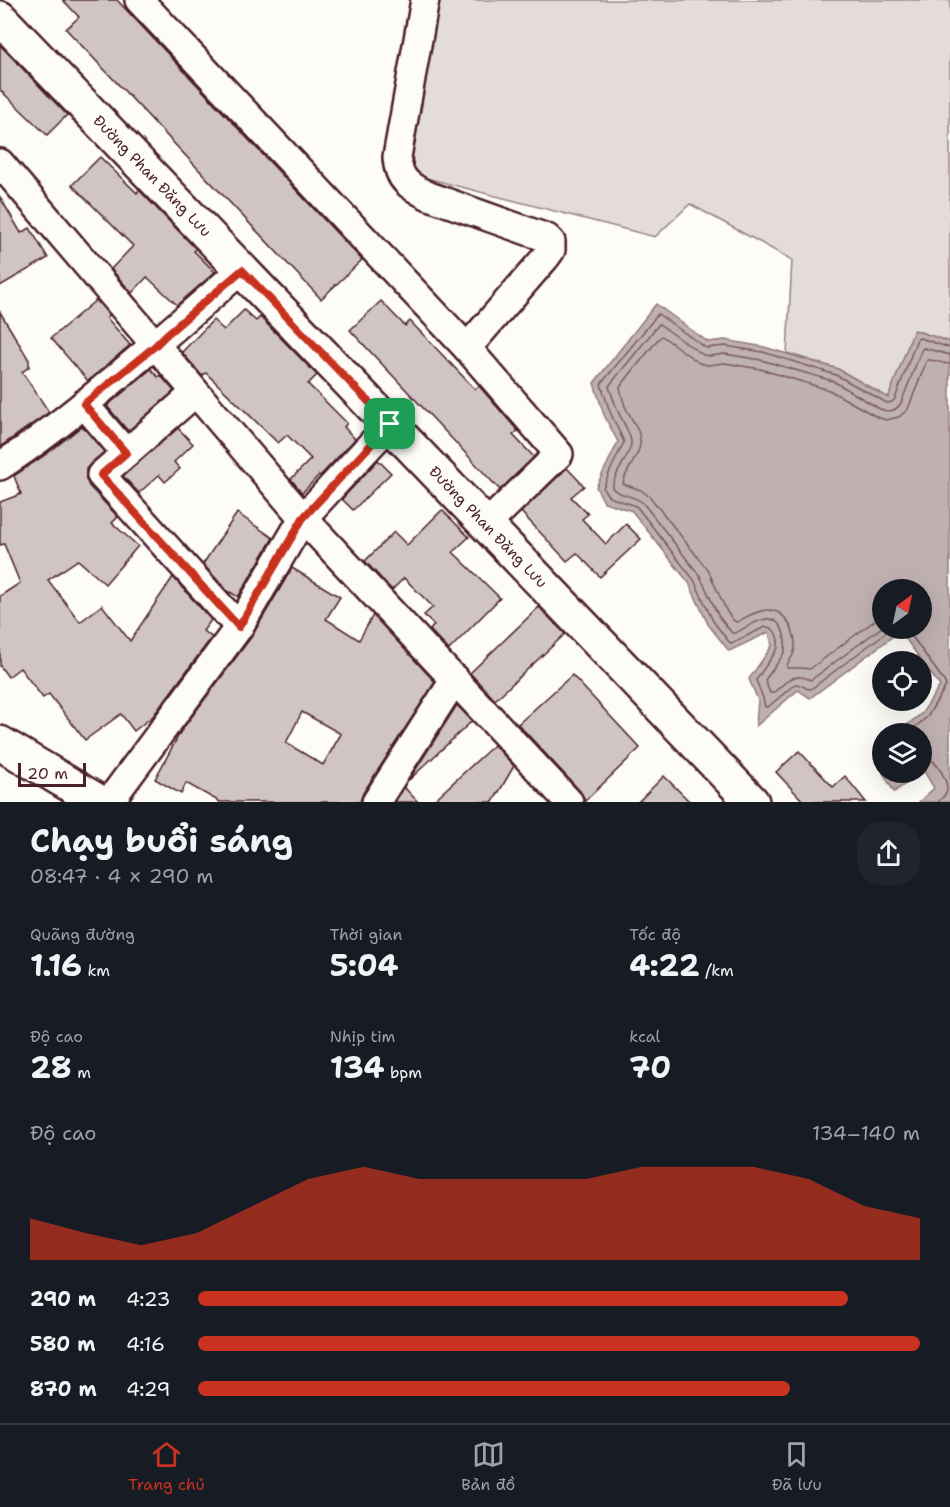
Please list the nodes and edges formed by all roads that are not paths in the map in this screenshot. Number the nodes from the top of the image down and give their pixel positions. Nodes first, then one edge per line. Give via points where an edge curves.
1 (139, 0) edge
2 (425, 0) edge
3 (0, 18) edge
4 (0, 163) edge
5 (242, 270) junction
6 (155, 346) junction
7 (467, 348) junction
8 (195, 393) junction
9 (84, 404) junction
10 (390, 424) junction
11 (126, 453) junction
12 (0, 466) edge
13 (303, 518) junction
14 (486, 525) junction
15 (239, 627) junction
16 (455, 679) junction
17 (0, 743) edge
18 (99, 802) edge
19 (109, 802) edge
20 (376, 802) edge
21 (568, 802) edge
22 (752, 802) edge

1 - 7 street
2 - 7 street via 397,157 399,171 414,189 551,242 546,257
3 - 5 main road, Đường Phan Đăng Lưu
4 - 6 street
5 - 6 street
5 - 10 main road, Đường Phan Đăng Lưu
6 - 8 street
6 - 9 street
7 - 14 street via 558,454
8 - 11 street
8 - 13 street
9 - 11 street
9 - 12 street
10 - 13 street
10 - 14 main road, Đường Phan Đăng Lưu
11 - 15 street via 101,475
13 - 15 street
13 - 16 street
14 - 22 main road, Đường Phan Đăng Lưu
15 - 19 street
16 - 20 street
16 - 21 street
17 - 18 main road

